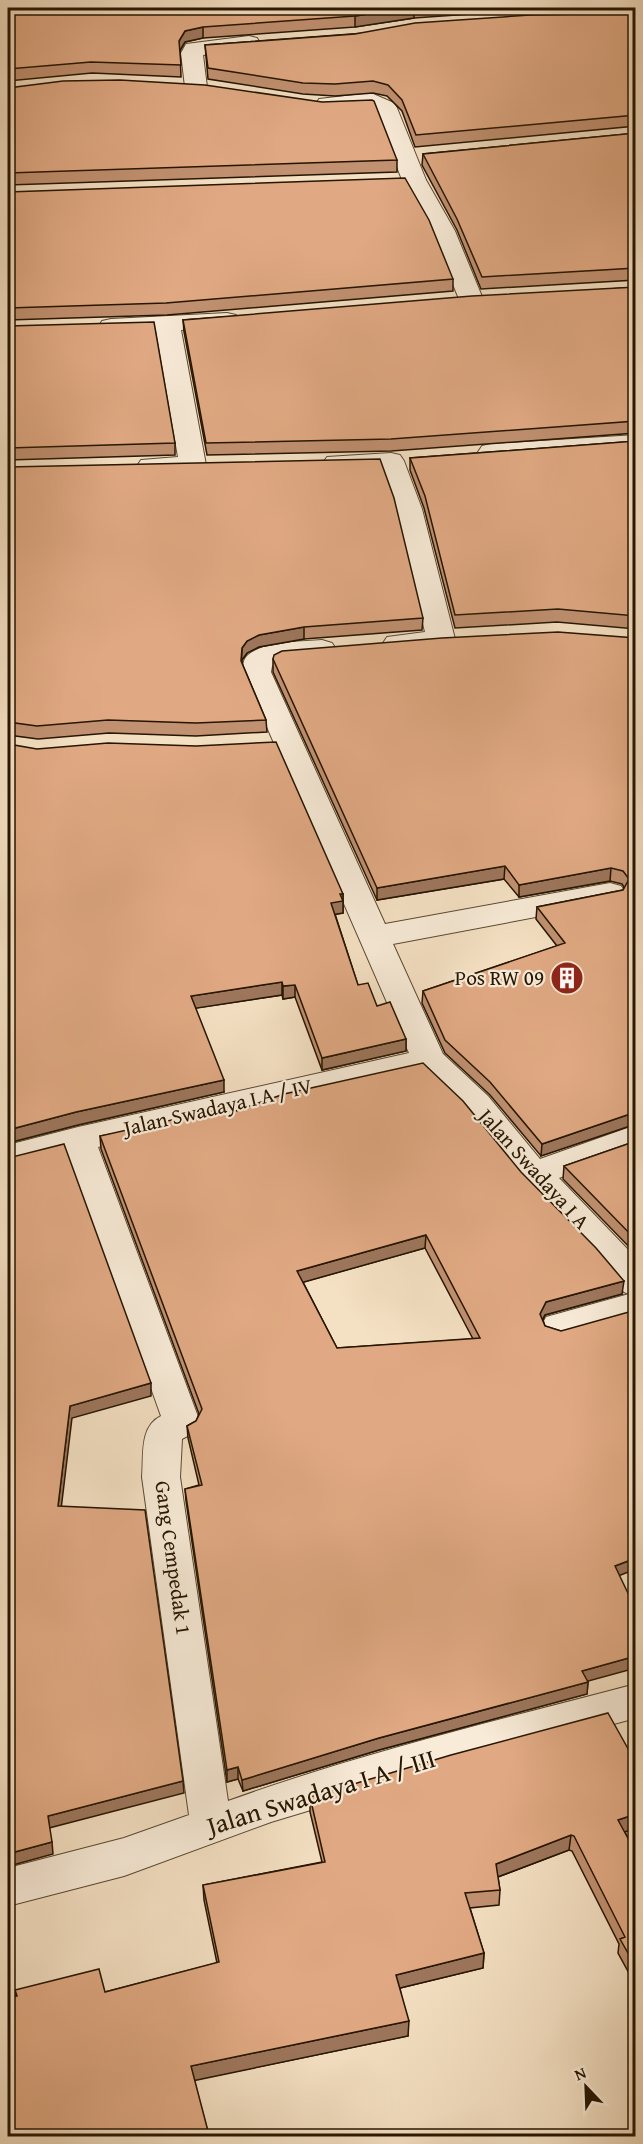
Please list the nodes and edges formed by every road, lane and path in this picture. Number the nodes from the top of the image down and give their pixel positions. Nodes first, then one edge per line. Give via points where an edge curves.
1 (273, 42) edge
2 (173, 86) edge
3 (304, 102) edge
4 (414, 180) junction
5 (390, 181) edge
6 (471, 299) edge
7 (247, 319) edge
8 (166, 324) junction
9 (87, 327) edge
10 (636, 443) edge
11 (470, 454) edge
12 (309, 464) edge
13 (121, 467) edge
14 (610, 893) edge
15 (373, 937) junction
16 (429, 1060) junction
17 (636, 1137) edge
18 (78, 1139) junction
19 (8, 1157) edge
20 (534, 1174) junction
21 (636, 1283) edge
22 (636, 1306) edge
23 (559, 1327) dead end
24 (636, 1701) edge
25 (211, 1825) junction
26 (8, 1887) edge

1 - 2 street via 195,48 192,53 206,88
3 - 4 street via 336,105 371,100 386,108 416,155
4 - 5 street
4 - 6 street via 443,231
7 - 8 street
8 - 9 street
8 - 13 street via 204,465
10 - 11 street
12 - 15 street via 402,460 409,509 453,638 277,653 258,661 276,742
14 - 15 street
15 - 16 street
16 - 18 street, Jalan Swadaya I A / IV
16 - 20 street, Jalan Swadaya I A via 476,1104
17 - 20 street
18 - 19 street, Jalan Swadaya I A / IV
18 - 25 street, Gang Cempedak 1 via 182,1422 165,1431 161,1476
20 - 21 street, Jalan Swadaya I A
22 - 23 street
24 - 25 street, Jalan Swadaya I A / III via 270,1804
25 - 26 street, Jalan Swadaya I A / III via 124,1857

